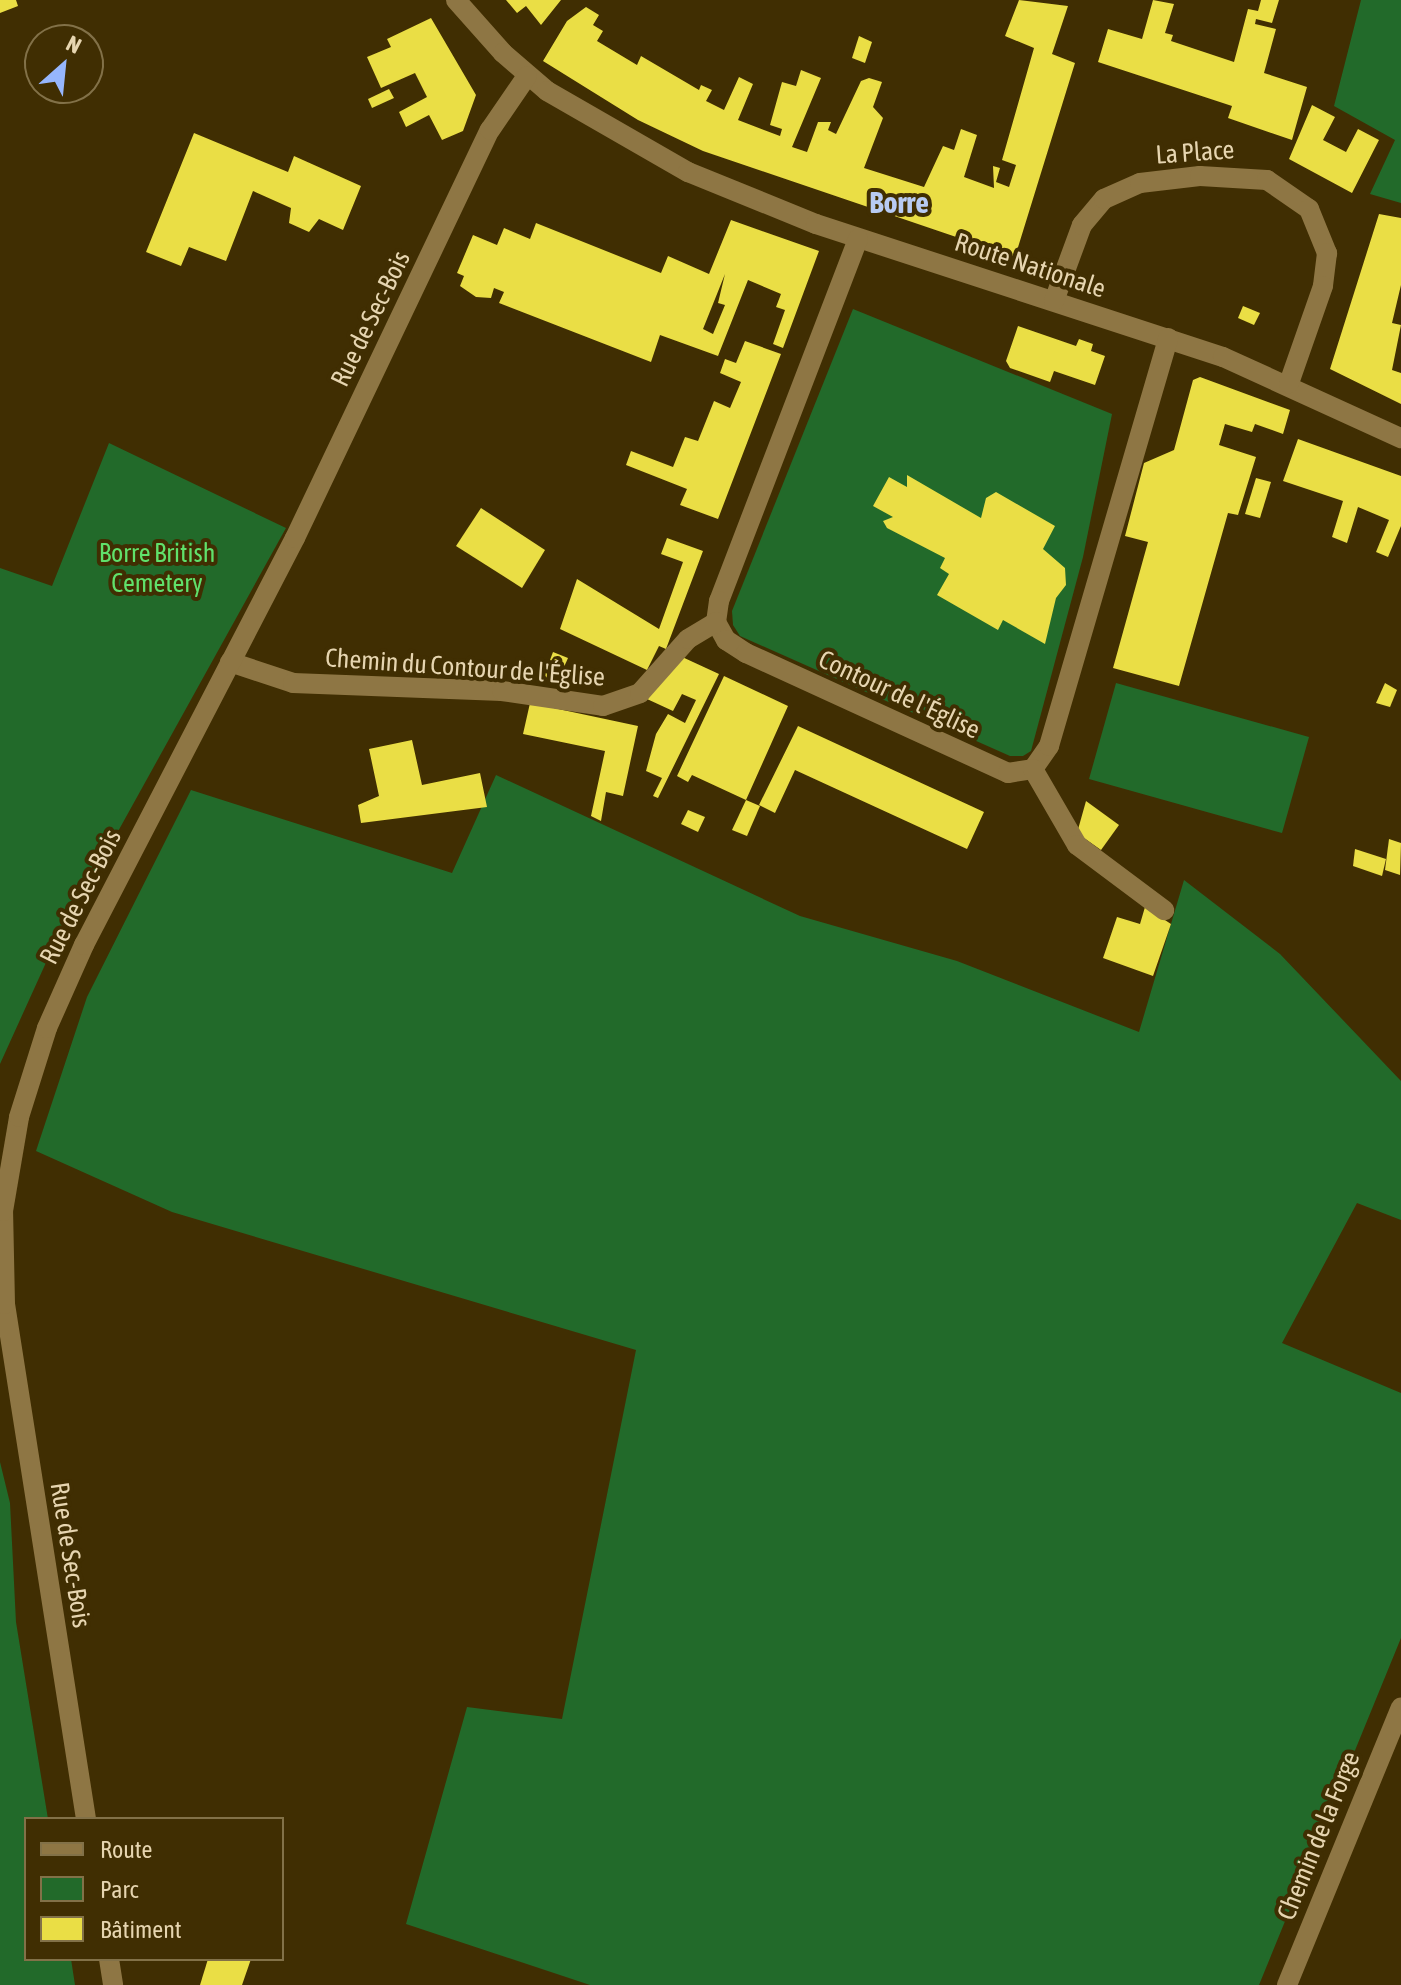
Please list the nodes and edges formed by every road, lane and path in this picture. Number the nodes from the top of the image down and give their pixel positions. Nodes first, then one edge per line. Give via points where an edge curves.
1 (456, 0) edge
2 (527, 76) junction
3 (858, 239) junction
4 (1054, 301) junction
5 (1168, 338) junction
6 (1289, 383) junction
7 (1401, 438) edge
8 (716, 622) junction
9 (230, 662) junction
10 (1033, 769) junction
11 (1164, 910) dead end
12 (6, 1351) edge
13 (1401, 1707) edge
14 (86, 1817) edge
15 (109, 1961) edge
16 (113, 1985) edge
17 (1287, 1985) edge

1 - 2 street, Route Nationale
2 - 3 street, Route Nationale via 667,162
2 - 9 street, Rue de Sec-Bois via 490,130
3 - 4 street, Route Nationale
3 - 8 street via 719,601
4 - 5 street, Route Nationale
4 - 6 street, La Place via 1075,241 1104,199 1140,183 1200,176 1267,180 1297,197 1319,223 1326,269
5 - 6 street, Route Nationale
5 - 10 street via 1049,746
6 - 7 street, Route Nationale
8 - 9 street, Chemin du Contour de l'Église via 688,639 640,693 603,706 502,691 293,683
8 - 10 street, Contour de l'Église via 726,640 761,660 1000,770
9 - 12 street, Rue de Sec-Bois via 84,945 36,1059 3,1211
10 - 11 street via 1077,845
12 - 14 street, Rue de Sec-Bois
13 - 17 street, Chemin de la Forge
15 - 16 street

